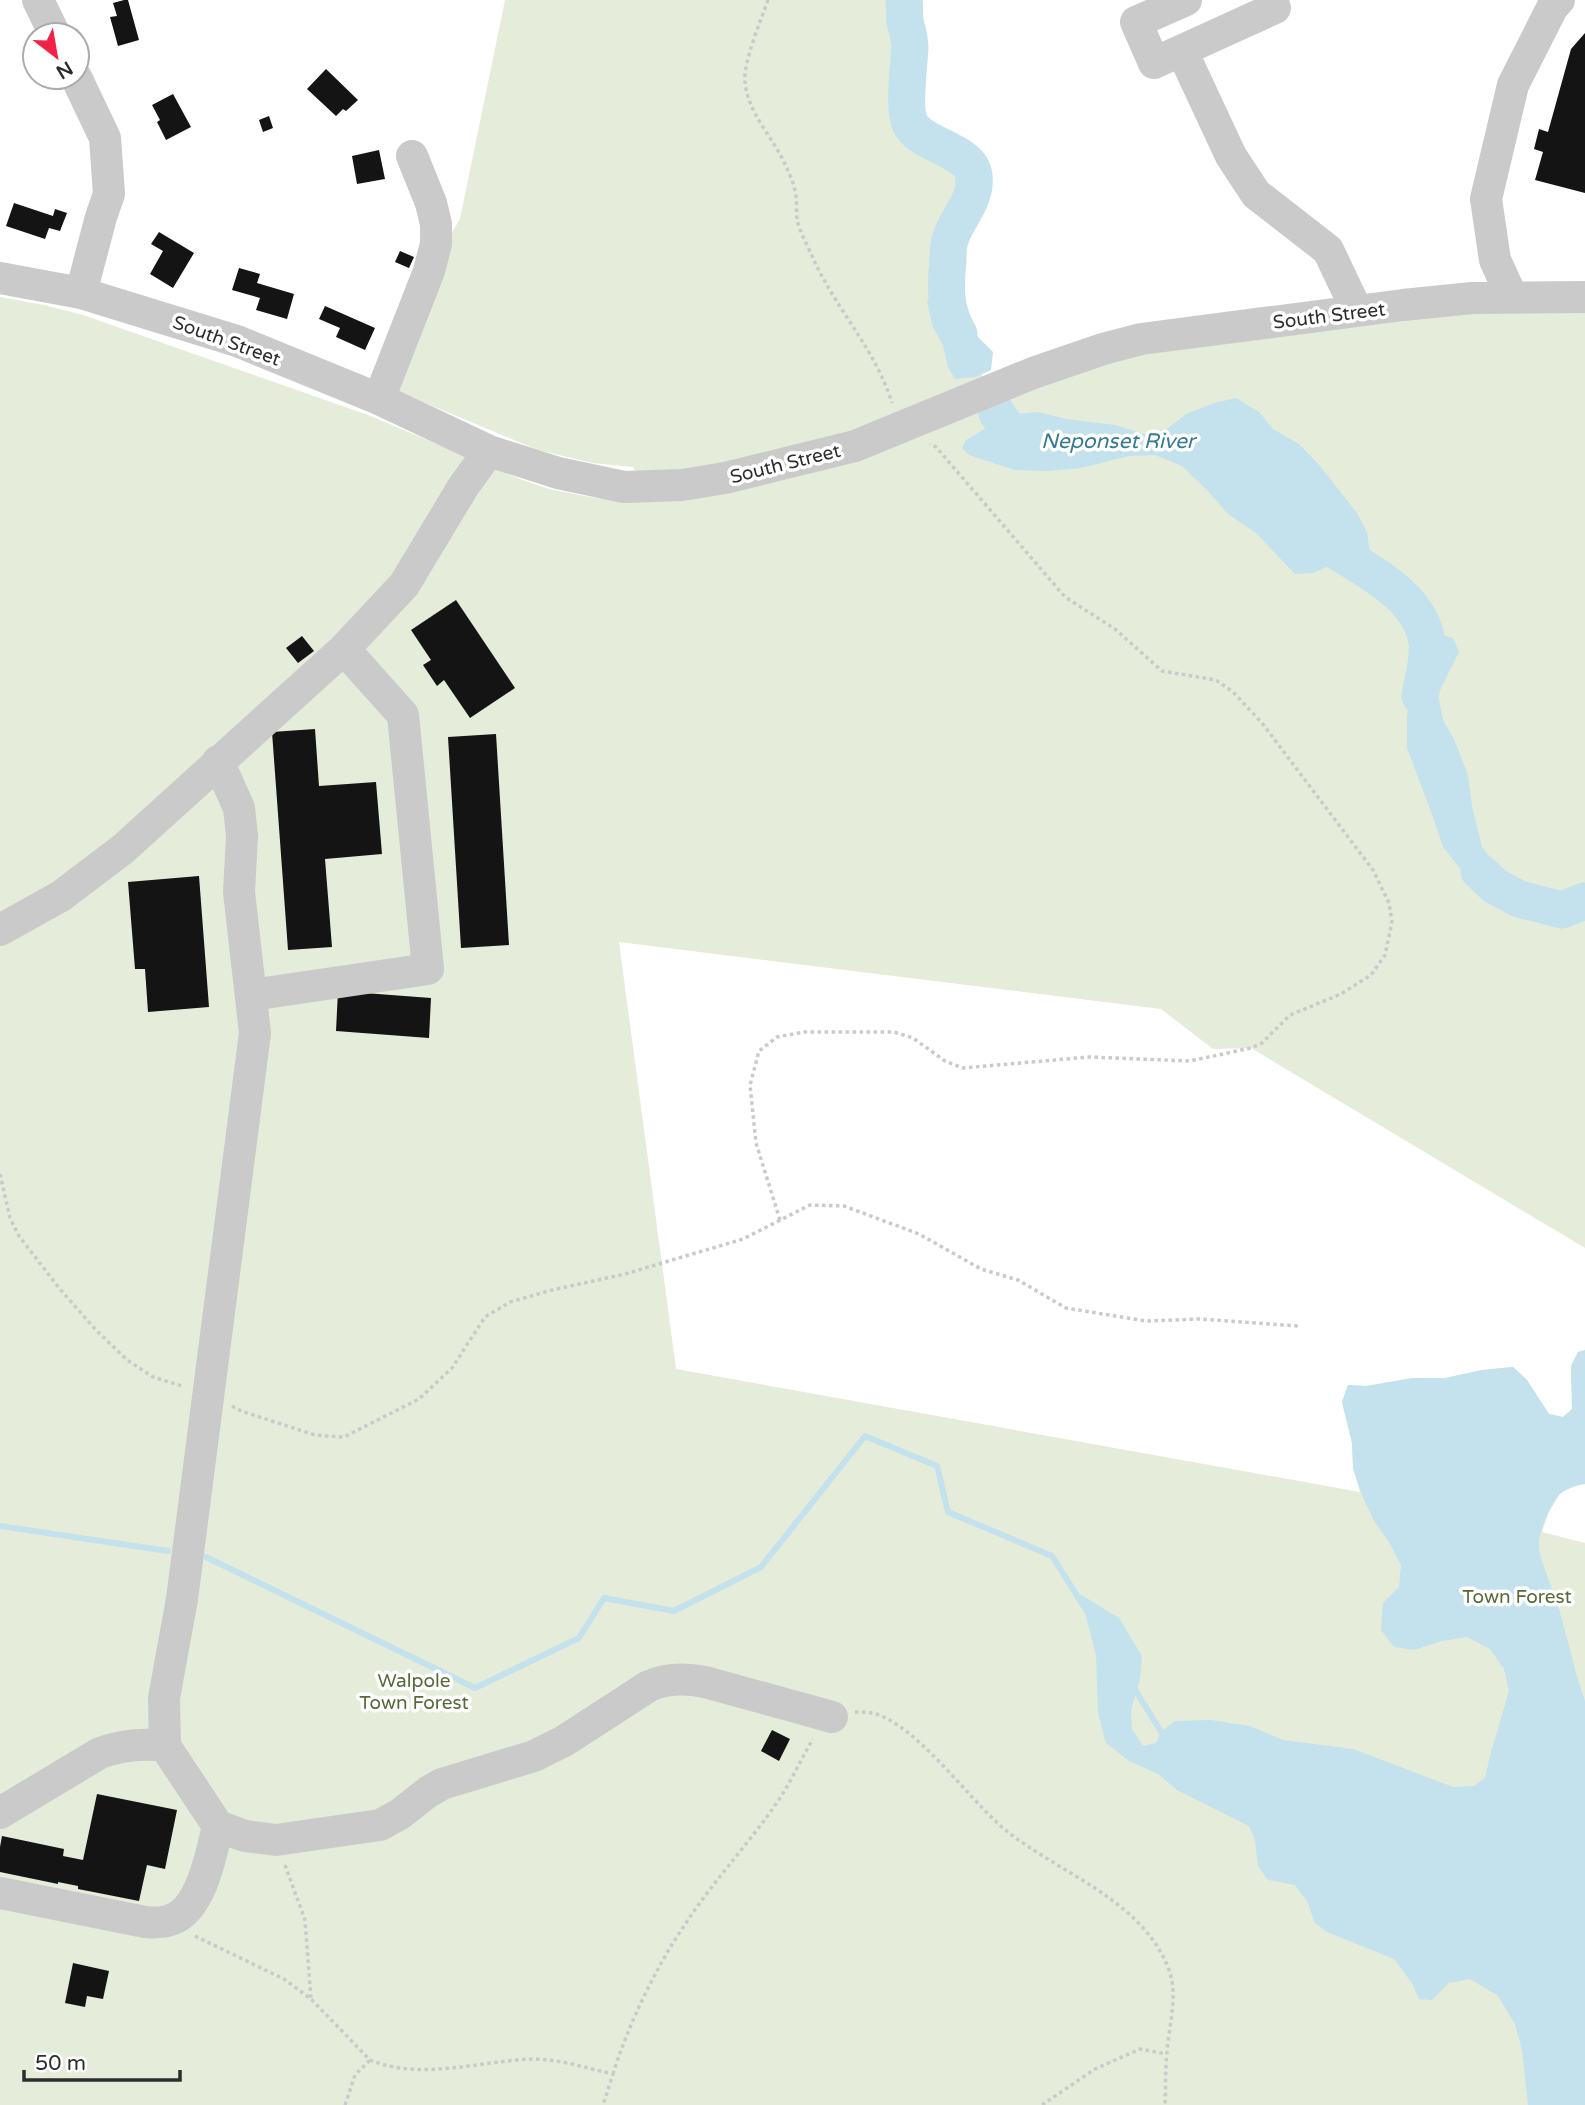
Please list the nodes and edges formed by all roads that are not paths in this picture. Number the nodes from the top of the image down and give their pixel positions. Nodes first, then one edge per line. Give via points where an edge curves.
1 (38, 0) edge
2 (1186, 0) edge
3 (1271, 0) edge
4 (1559, 0) edge
5 (48, 21) edge
6 (1182, 51) junction
7 (83, 91) edge
8 (412, 156) dead end
9 (0, 278) edge
10 (80, 293) junction
11 (1512, 297) junction
12 (1585, 297) edge
13 (1357, 311) junction
14 (379, 399) junction
15 (489, 451) junction
16 (344, 649) junction
17 (218, 761) junction
18 (0, 930) edge
19 (251, 995) junction
20 (832, 1717) road end
21 (166, 1746) junction
22 (0, 1813) edge
23 (218, 1826) junction
24 (0, 1893) edge

1 - 5 street
2 - 6 street via 1136,22 1154,63
3 - 6 street via 1275,8
4 - 11 street via 1513,85 1486,200 1495,260
6 - 13 street via 1231,156 1256,194 1328,250
7 - 10 street via 105,138 109,194
8 - 14 street via 436,224 436,244
9 - 10 street, South Street
10 - 14 street, South Street via 237,341
11 - 12 street, South Street
11 - 13 street, South Street
13 - 15 street, South Street via 1141,339 1033,373 855,446 682,485 624,487
14 - 15 street, South Street
15 - 16 street via 404,585
16 - 17 street
16 - 19 street via 403,715 428,969
17 - 18 street via 123,849 61,896
17 - 19 street via 239,808 239,891
19 - 21 street via 255,1033 182,1599 165,1689
20 - 23 street via 714,1684 665,1680 564,1741 534,1756 442,1784 380,1825 276,1840
21 - 22 street via 134,1744 100,1753
21 - 23 street
23 - 24 street via 192,1903 165,1922

